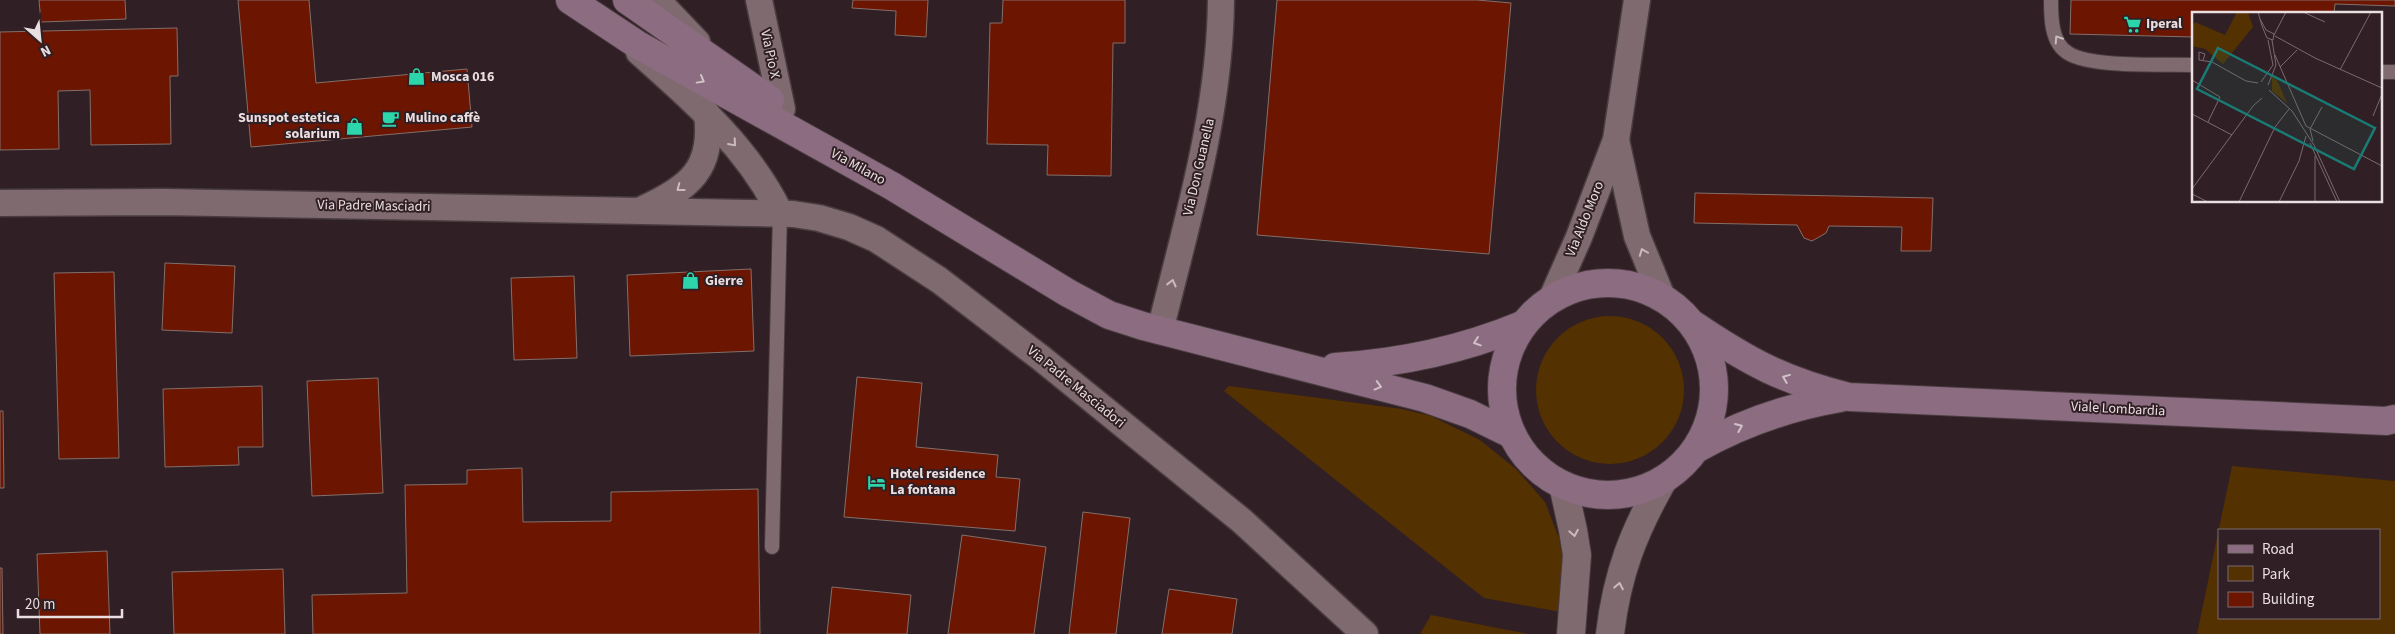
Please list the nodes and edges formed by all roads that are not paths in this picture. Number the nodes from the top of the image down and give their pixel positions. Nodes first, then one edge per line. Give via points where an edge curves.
1 (570, 0) edge
2 (627, 0) edge
3 (657, 0) edge
4 (758, 0) edge
5 (1221, 0) edge
6 (1637, 0) edge
7 (2051, 0) edge
8 (608, 25) junction
9 (710, 58) junction
10 (2192, 65) edge
11 (2382, 72) edge
12 (2395, 72) edge
13 (782, 109) junction
14 (706, 114) junction
15 (1616, 140) junction
16 (892, 186) junction
17 (0, 203) edge
18 (641, 210) junction
19 (748, 213) joint
20 (780, 213) junction
21 (1662, 297) junction
22 (1552, 298) junction
23 (1522, 325) junction
24 (1694, 325) junction
25 (1160, 331) junction
26 (1314, 369) junction
27 (1849, 397) junction
28 (2392, 421) edge
29 (1511, 434) junction
30 (1696, 449) junction
31 (1663, 480) junction
32 (1563, 486) junction
33 (772, 547) dead end
34 (1365, 634) edge
35 (1572, 634) edge
36 (1610, 634) edge

1 - 8 main road, Via Milano
2 - 9 main road, Via Milano
3 - 9 street
4 - 13 street, Via Pio X
25 -> 5 street, Via Don Guanella via 1206,142 1217,82
6 - 15 street, Via Aldo Moro
10 -> 7 lane via 2090,61 2067,52 2053,33
8 - 14 street
8 -> 16 main road, Via Milano via 638,45
9 - 13 main road, Via Milano
11 - 12 lane
13 - 16 main road, Via Milano
14 -> 18 street via 708,144 701,168 674,193
14 -> 20 street via 757,173
21 -> 15 street, Via Aldo Moro via 1637,236
15 - 22 street, Via Aldo Moro
16 - 25 main road via 1091,306 1108,315
17 - 18 street, Via Padre Masciadri via 164,202
18 - 19 street, Via Padre Masciadri
19 - 20 street, Via Padre Masciadori
20 - 33 lane
20 - 34 street, Via Padre Masciadori via 832,221 865,234 939,280 1242,521
21 - 22 main road via 1636,286 1607,282 1578,287
21 - 24 main road
22 - 23 main road
23 -> 26 main road via 1474,343 1420,357 1384,364
23 - 29 main road via 1508,350 1502,378 1502,407
27 -> 24 main road, Viale Lombardia via 1777,374 1737,354
24 - 30 main road via 1709,354 1715,387 1710,420
25 - 26 main road
26 -> 29 main road via 1442,404
27 - 28 main road, Viale Lombardia
30 -> 27 main road, Viale Lombardia via 1735,428 1767,416 1805,404
29 - 32 main road via 1532,465
30 - 31 main road
31 - 32 main road via 1622,494 1596,495
36 -> 31 street via 1624,561
32 -> 35 street via 1577,554

